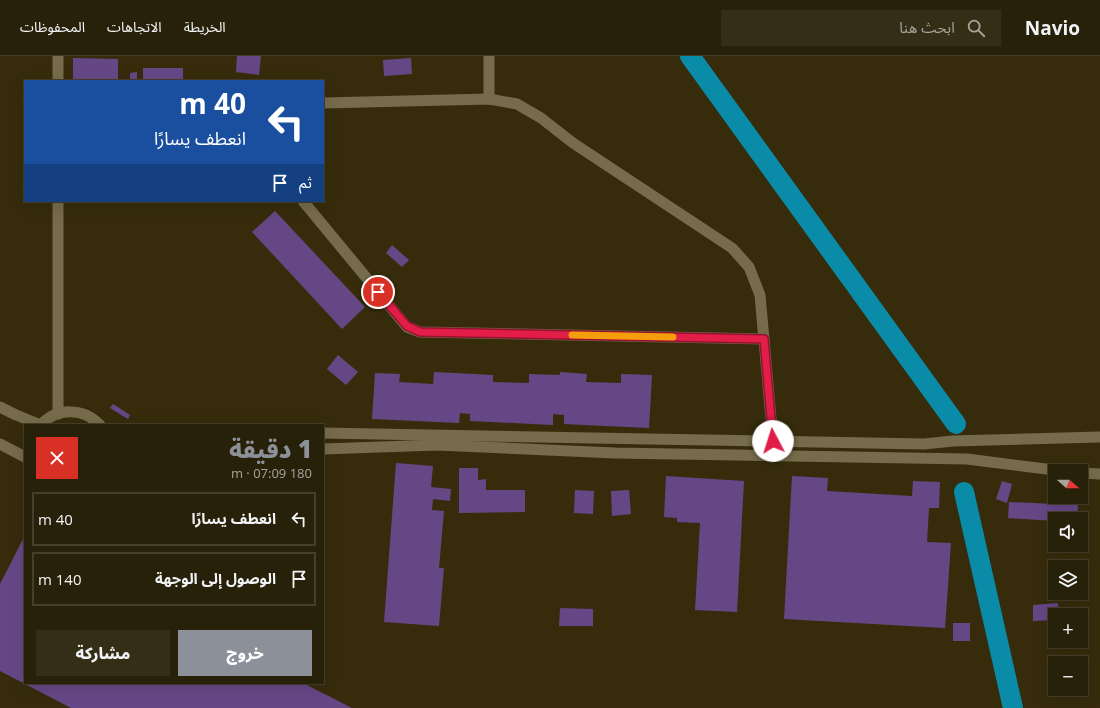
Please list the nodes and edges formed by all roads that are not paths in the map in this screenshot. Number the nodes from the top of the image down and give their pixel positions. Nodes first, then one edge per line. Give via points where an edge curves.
1 (58, 56) edge
2 (489, 56) edge
3 (58, 80) edge
4 (489, 99) junction
5 (324, 103) edge
6 (58, 202) edge
7 (304, 202) edge
8 (764, 339) junction
9 (0, 408) edge
10 (58, 414) junction
11 (38, 424) edge
12 (42, 424) edge
13 (99, 424) edge
14 (324, 433) edge
15 (1100, 437) edge
16 (773, 441) junction
17 (0, 444) edge
18 (324, 449) edge
19 (24, 456) edge
20 (813, 456) junction
21 (1048, 469) edge
22 (1088, 473) edge
23 (1100, 474) edge

1 - 3 lane
2 - 4 lane
4 - 5 lane
4 - 8 lane via 517,104 541,118 573,143 732,248 750,267 760,295
6 - 10 lane
7 - 8 lane via 407,326 420,332
8 - 16 lane
9 - 11 lane
10 - 12 lane
10 - 13 lane via 85,414
14 - 16 lane
15 - 16 lane via 924,444
16 - 20 lane
17 - 19 lane
18 - 20 lane via 437,445 615,453
20 - 21 lane via 967,459
22 - 23 lane

